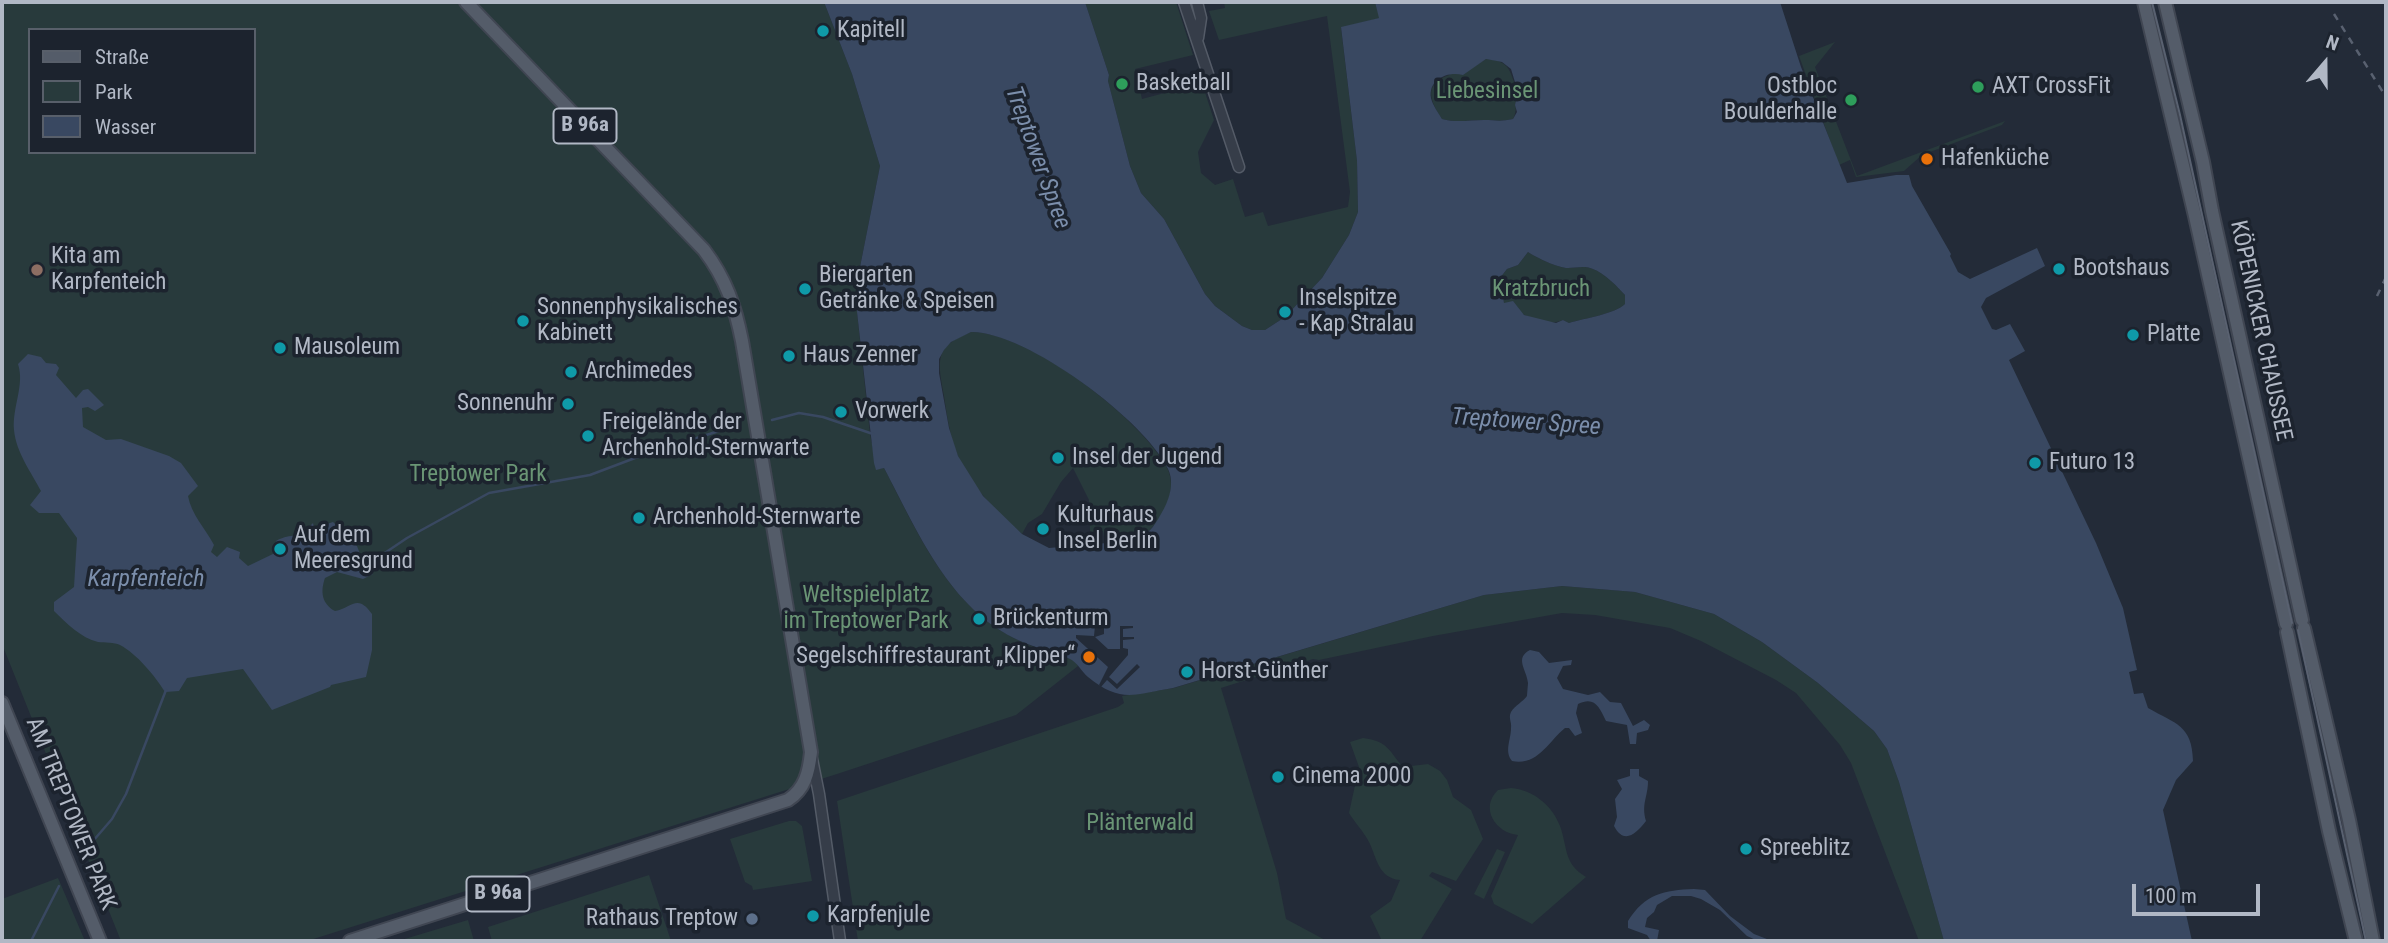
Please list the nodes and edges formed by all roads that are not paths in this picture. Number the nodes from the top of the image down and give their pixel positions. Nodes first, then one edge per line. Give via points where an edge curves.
1 (466, 2) edge
2 (1184, 2) edge
3 (1197, 2) edge
4 (2144, 2) edge
5 (2165, 2) edge
6 (1198, 38) junction
7 (1239, 167) dead end
8 (2, 703) edge
9 (811, 752) junction
10 (100, 941) edge
11 (350, 941) edge
12 (840, 941) edge
13 (2356, 941) edge
14 (2373, 941) edge

1 - 9 main road, B 96a via 704,250 722,276 736,308
2 - 6 street
3 - 6 street via 1201,19
4 - 13 main road, KÖPENICKER CHAUSSEE
5 - 14 main road, KÖPENICKER CHAUSSEE
6 - 7 street
8 - 10 main road, AM TREPTOWER PARK
9 - 11 main road, B 96a via 797,794 771,807
9 - 12 street

